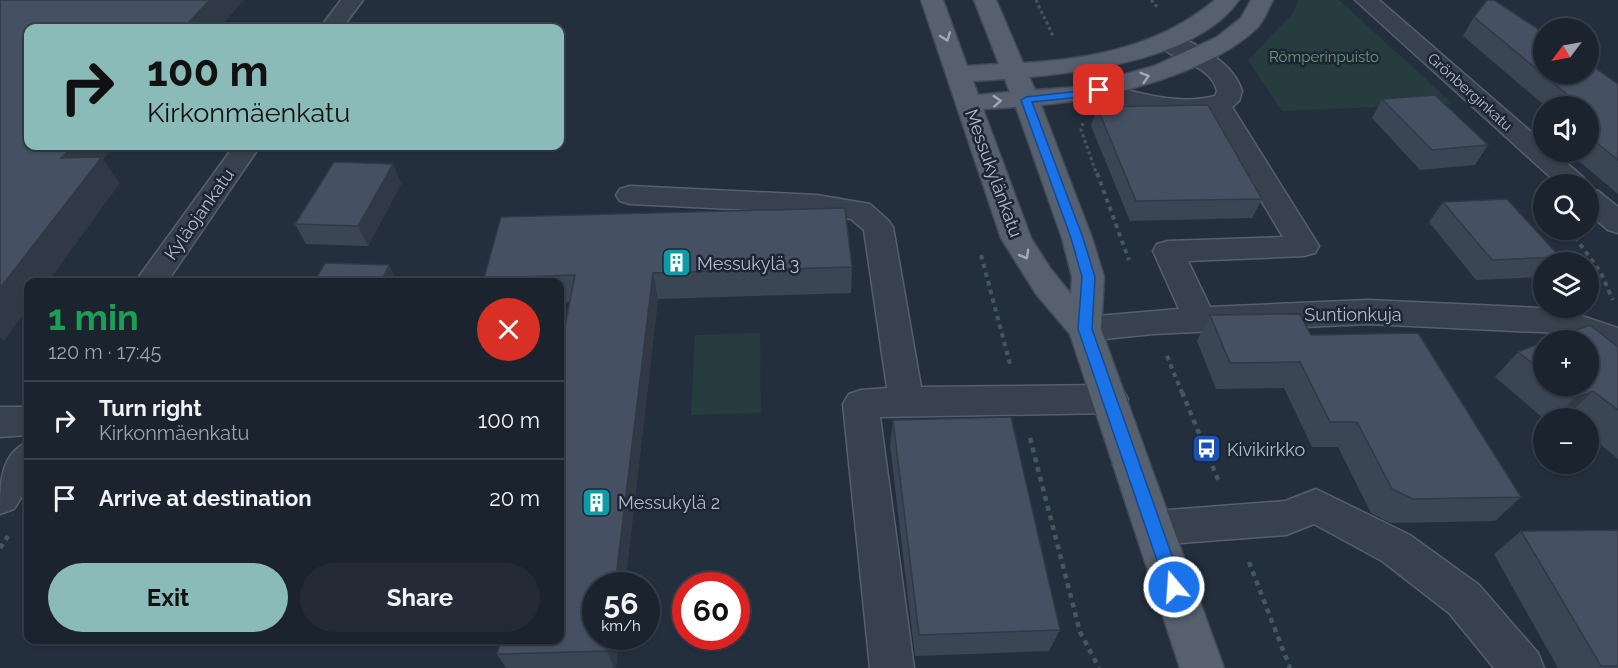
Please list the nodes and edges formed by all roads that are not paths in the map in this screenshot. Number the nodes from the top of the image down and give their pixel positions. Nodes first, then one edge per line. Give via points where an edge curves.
1 (352, 0) edge
2 (932, 0) edge
3 (985, 0) edge
4 (1228, 0) edge
5 (1262, 0) edge
6 (1366, 0) edge
7 (334, 24) edge
8 (1168, 41) junction
9 (1196, 57) junction
10 (1014, 71) junction
11 (958, 75) junction
12 (1099, 90) junction
13 (1026, 100) junction
14 (968, 103) junction
15 (1207, 105) junction
16 (244, 150) edge
17 (1238, 174) edge
18 (1563, 174) edge
19 (630, 195) dead end
20 (1599, 207) edge
21 (1618, 223) edge
22 (154, 278) edge
23 (1200, 320) junction
24 (1085, 329) junction
25 (1614, 339) edge
26 (1110, 399) junction
27 (906, 401) junction
28 (24, 421) edge
29 (0, 422) edge
30 (24, 463) edge
31 (0, 497) edge
32 (1155, 528) junction
33 (892, 668) edge
34 (1202, 668) edge
35 (1522, 668) edge

1 - 7 street
2 -> 11 main road, Messukylänkatu
3 - 10 main road, Messukylänkatu
4 - 8 main road via 1195,28
5 - 9 main road via 1250,22 1225,42
6 - 18 street, Grönberginkatu
8 - 9 street
8 - 10 main road via 1085,64
12 -> 9 main road via 1163,72
9 - 15 street via 1221,72 1230,87 1226,101
10 - 11 main road
10 - 13 main road, Messukylänkatu
11 - 14 main road, Messukylänkatu
12 - 13 main road
12 - 15 street via 1146,105
14 -> 13 main road
13 - 24 main road, Messukylänkatu via 1088,277
14 -> 24 main road, Messukylänkatu via 1016,238 1035,274
15 - 17 street
15 - 23 street via 1305,246 1167,251
16 - 22 street, Kyläojankatu
19 - 27 street via 817,204 860,211 878,227
20 - 21 street
23 - 24 street, Suntionkuja
23 - 25 street, Suntionkuja via 1368,312 1561,321
24 - 26 main road, Messukylänkatu
26 - 27 street
26 - 32 main road, Messukylänkatu
27 - 33 street via 861,404
28 - 29 street
30 - 31 street
32 - 34 main road, Messukylänkatu
32 - 35 street via 1286,518 1316,506 1396,548 1464,599

